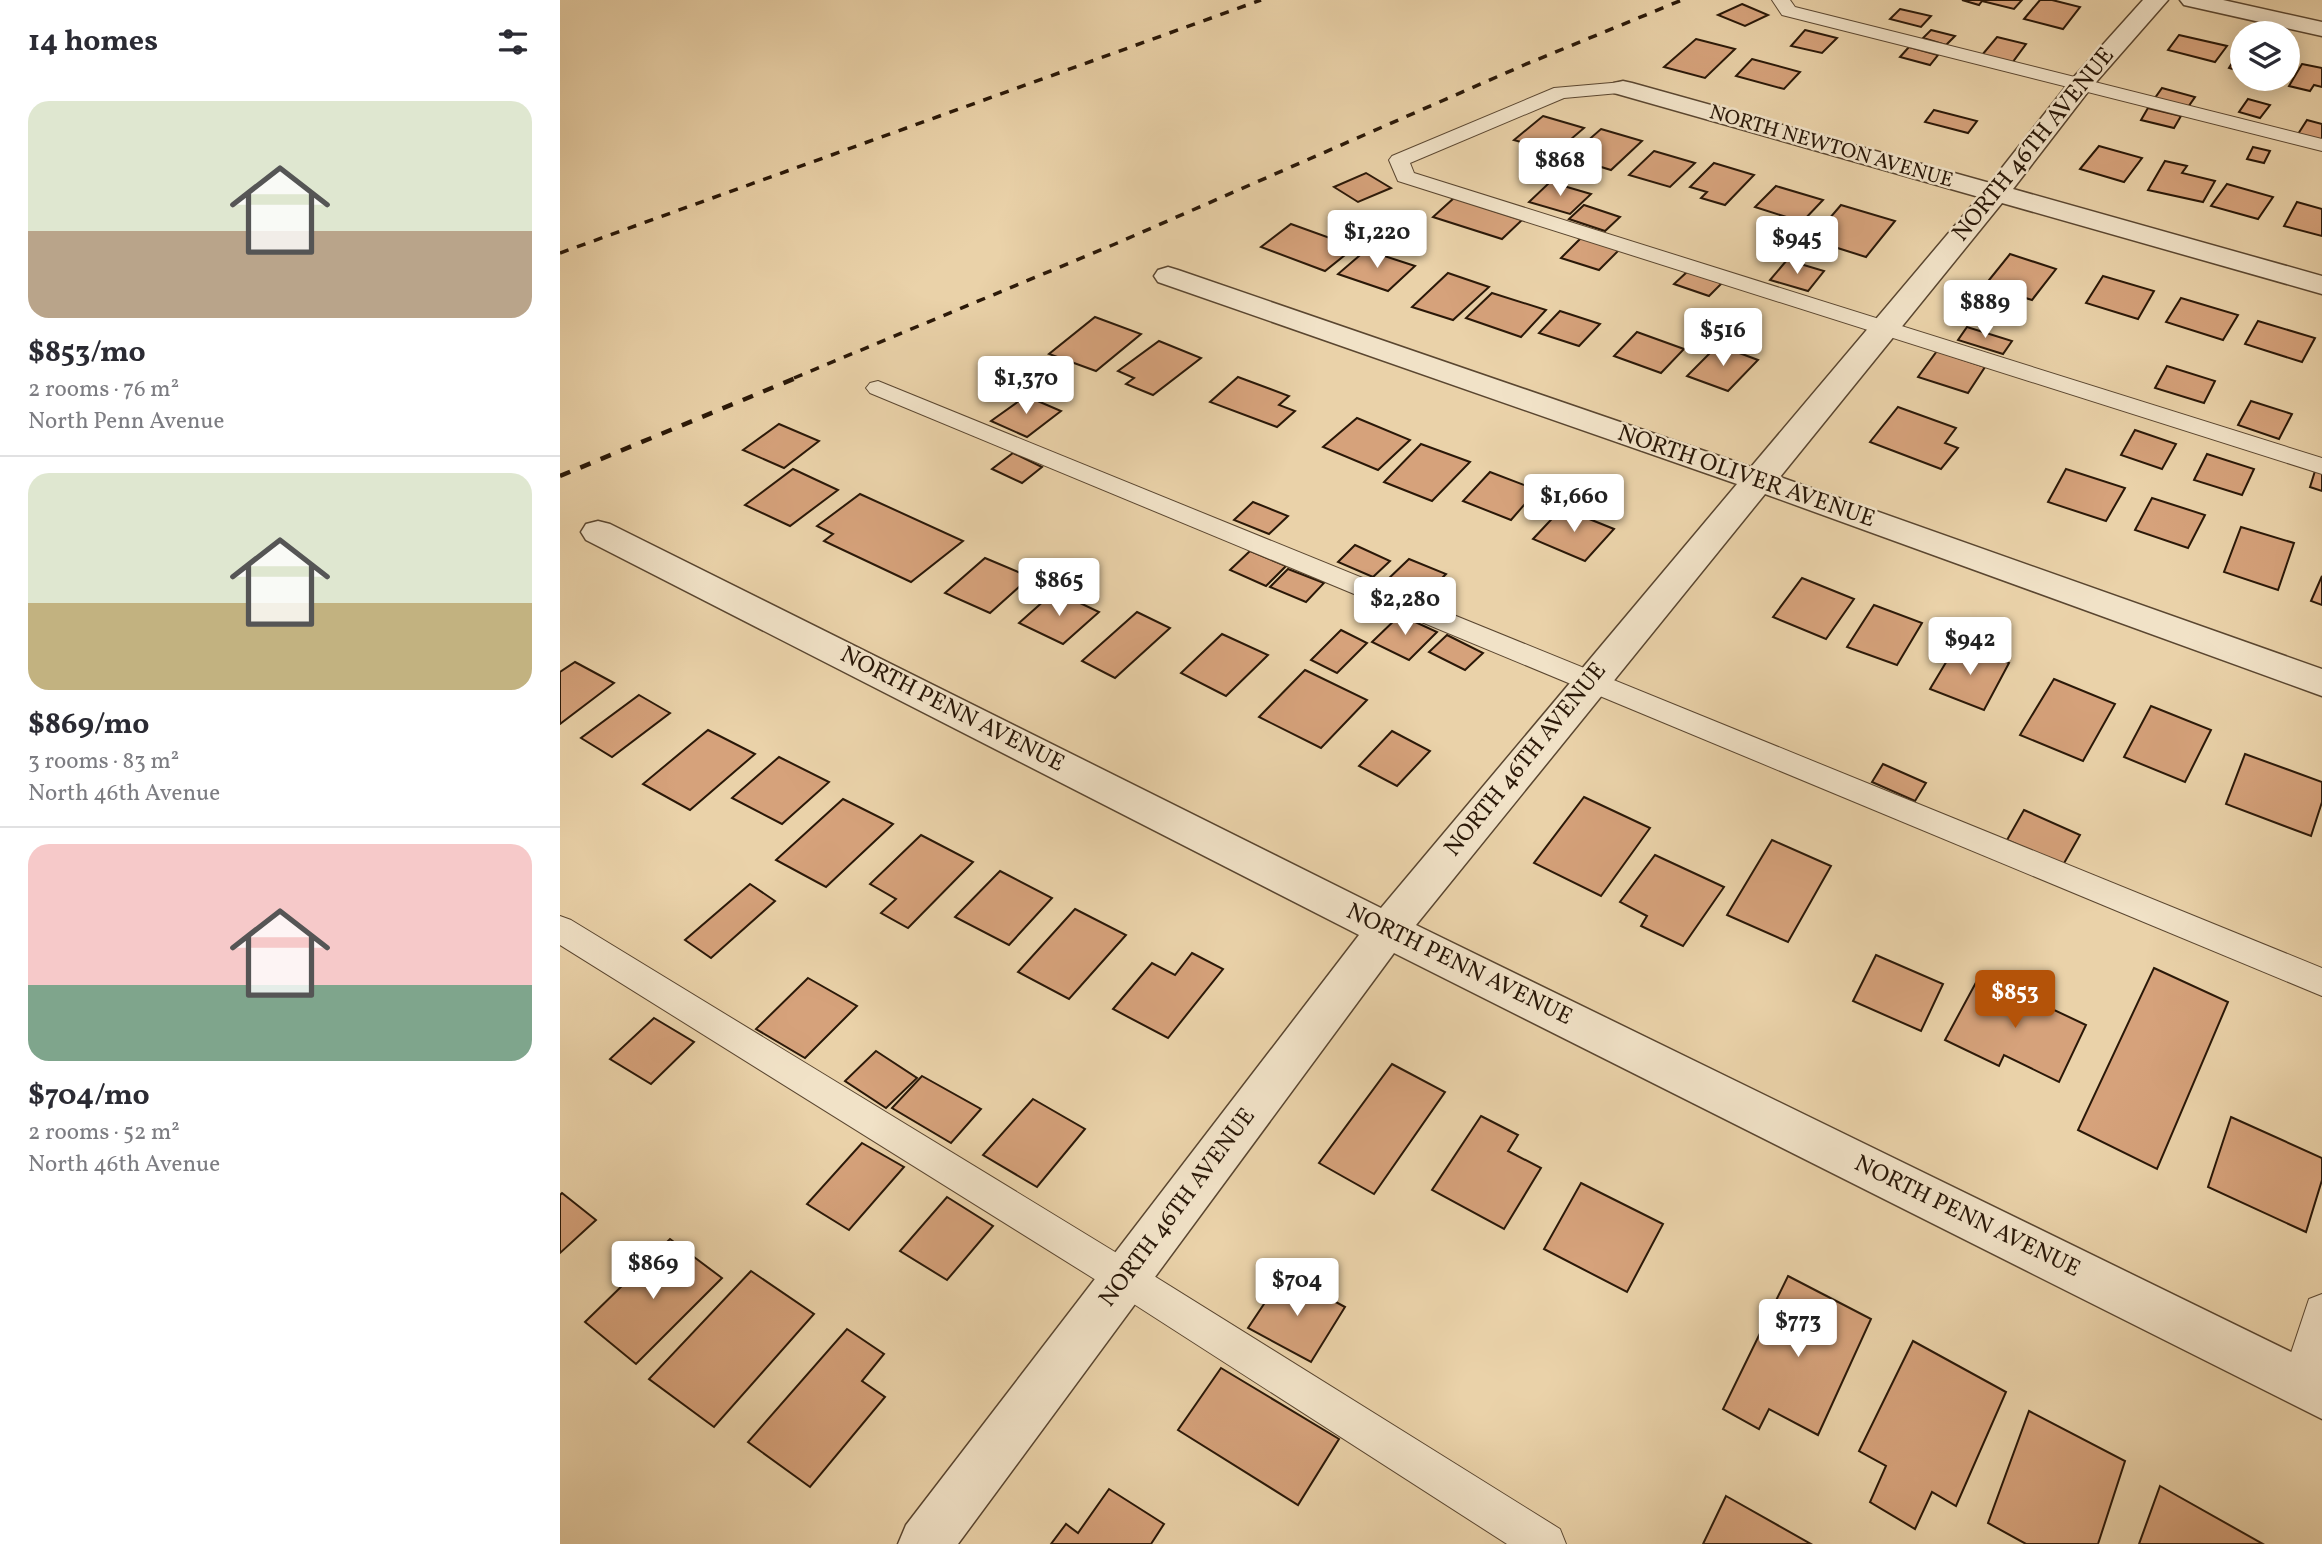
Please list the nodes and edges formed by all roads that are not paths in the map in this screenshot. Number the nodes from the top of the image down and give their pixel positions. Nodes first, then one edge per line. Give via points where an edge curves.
1 (1782, 0) edge
2 (2156, 0) edge
3 (2192, 0) edge
4 (2322, 29) edge
5 (2081, 84) junction
6 (1623, 88) joint
7 (2322, 145) edge
8 (1994, 194) junction
9 (1168, 275) dead end
10 (2322, 285) edge
11 (1885, 327) junction
12 (878, 388) dead end
13 (2322, 466) edge
14 (1757, 480) junction
15 (598, 532) dead end
16 (1591, 681) junction
17 (2322, 682) edge
18 (560, 929) edge
19 (1387, 930) junction
20 (2322, 982) edge
21 (1125, 1279) junction
22 (2322, 1312) edge
23 (2311, 1388) edge
24 (925, 1544) edge
25 (1545, 1544) edge

1 - 5 lane via 1788,11
2 - 5 street, NORTH 46TH AVENUE
3 - 4 street
5 - 7 lane
5 - 8 street, NORTH 46TH AVENUE
6 - 8 street, NORTH NEWTON AVENUE
6 - 11 lane via 1561,92 1399,160 1405,177
8 - 10 street, NORTH NEWTON AVENUE
8 - 11 street, NORTH 46TH AVENUE
9 - 14 street, NORTH OLIVER AVENUE
11 - 13 lane
11 - 14 street, NORTH 46TH AVENUE
12 - 16 lane
14 - 16 street, NORTH 46TH AVENUE
14 - 17 street, NORTH OLIVER AVENUE
15 - 19 street, NORTH PENN AVENUE
16 - 19 street, NORTH 46TH AVENUE
16 - 20 lane
18 - 21 lane
19 - 21 street, NORTH 46TH AVENUE
19 - 23 street, NORTH PENN AVENUE
21 - 24 street, NORTH 46TH AVENUE
21 - 25 lane
22 - 23 lane

